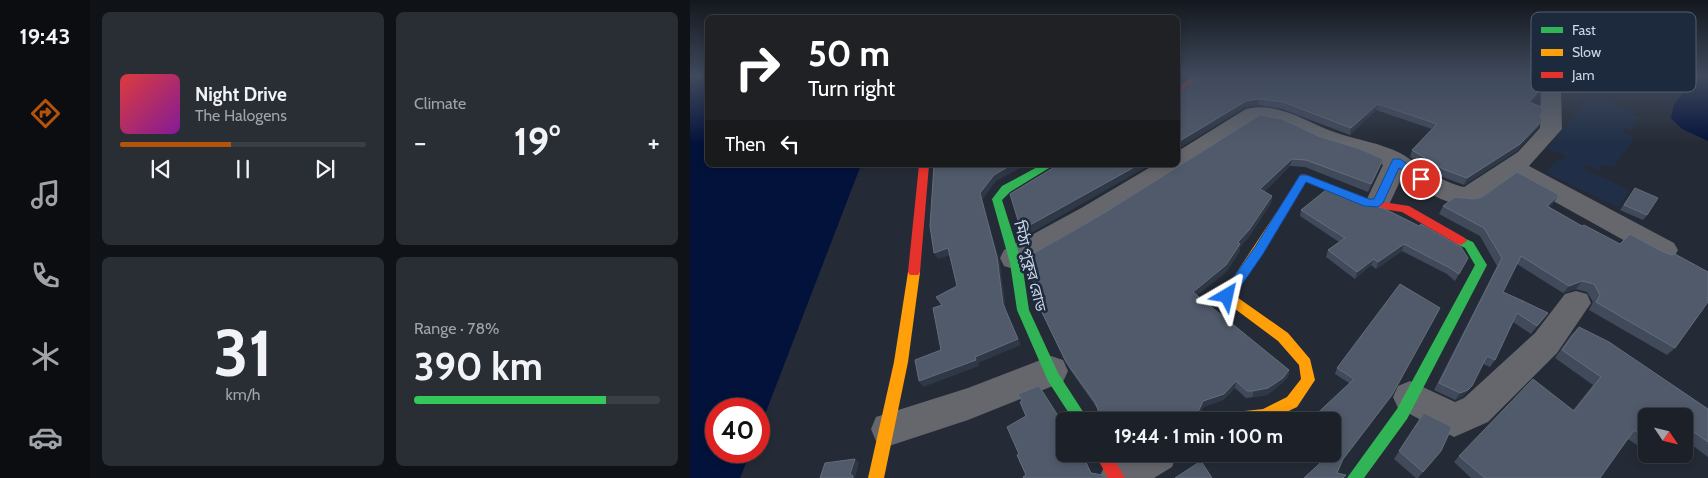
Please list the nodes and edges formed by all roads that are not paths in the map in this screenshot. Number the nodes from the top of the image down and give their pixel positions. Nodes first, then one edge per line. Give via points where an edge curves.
1 (1550, 99) edge
2 (1180, 160) edge
3 (1396, 162) junction
4 (924, 167) edge
5 (1045, 167) edge
6 (1169, 167) edge
7 (1511, 167) junction
8 (1378, 203) junction
9 (1664, 250) edge
10 (1014, 258) junction
11 (1576, 303) dead end
12 (1051, 371) junction
13 (1410, 397) junction
14 (1076, 412) edge
15 (1272, 412) edge
16 (889, 429) junction
17 (1107, 462) edge
18 (1145, 462) edge
19 (876, 478) edge
20 (1117, 478) edge
21 (1355, 478) edge

1 - 7 street via 1551,129 1526,157
2 - 3 street via 1254,114 1266,112
3 - 7 street via 1450,195 1468,197
3 - 8 street
4 - 16 street via 903,347
5 - 10 street, মিঠা পুকুর রোড via 1006,189 997,200
6 - 10 street
7 - 9 street
8 - 13 street via 1404,209 1469,245 1481,265
8 - 15 street via 1368,203 1304,177 1227,296 1283,337 1305,363 1308,380 1292,402
10 - 12 street, মিঠা পুকুর রোড via 1024,310
11 - 13 street via 1546,343 1476,410 1454,420
12 - 14 street, মিঠা পুকুর রোড
12 - 16 street via 968,404
13 - 21 street via 1402,414
16 - 19 street
17 - 20 street
18 - 20 street

